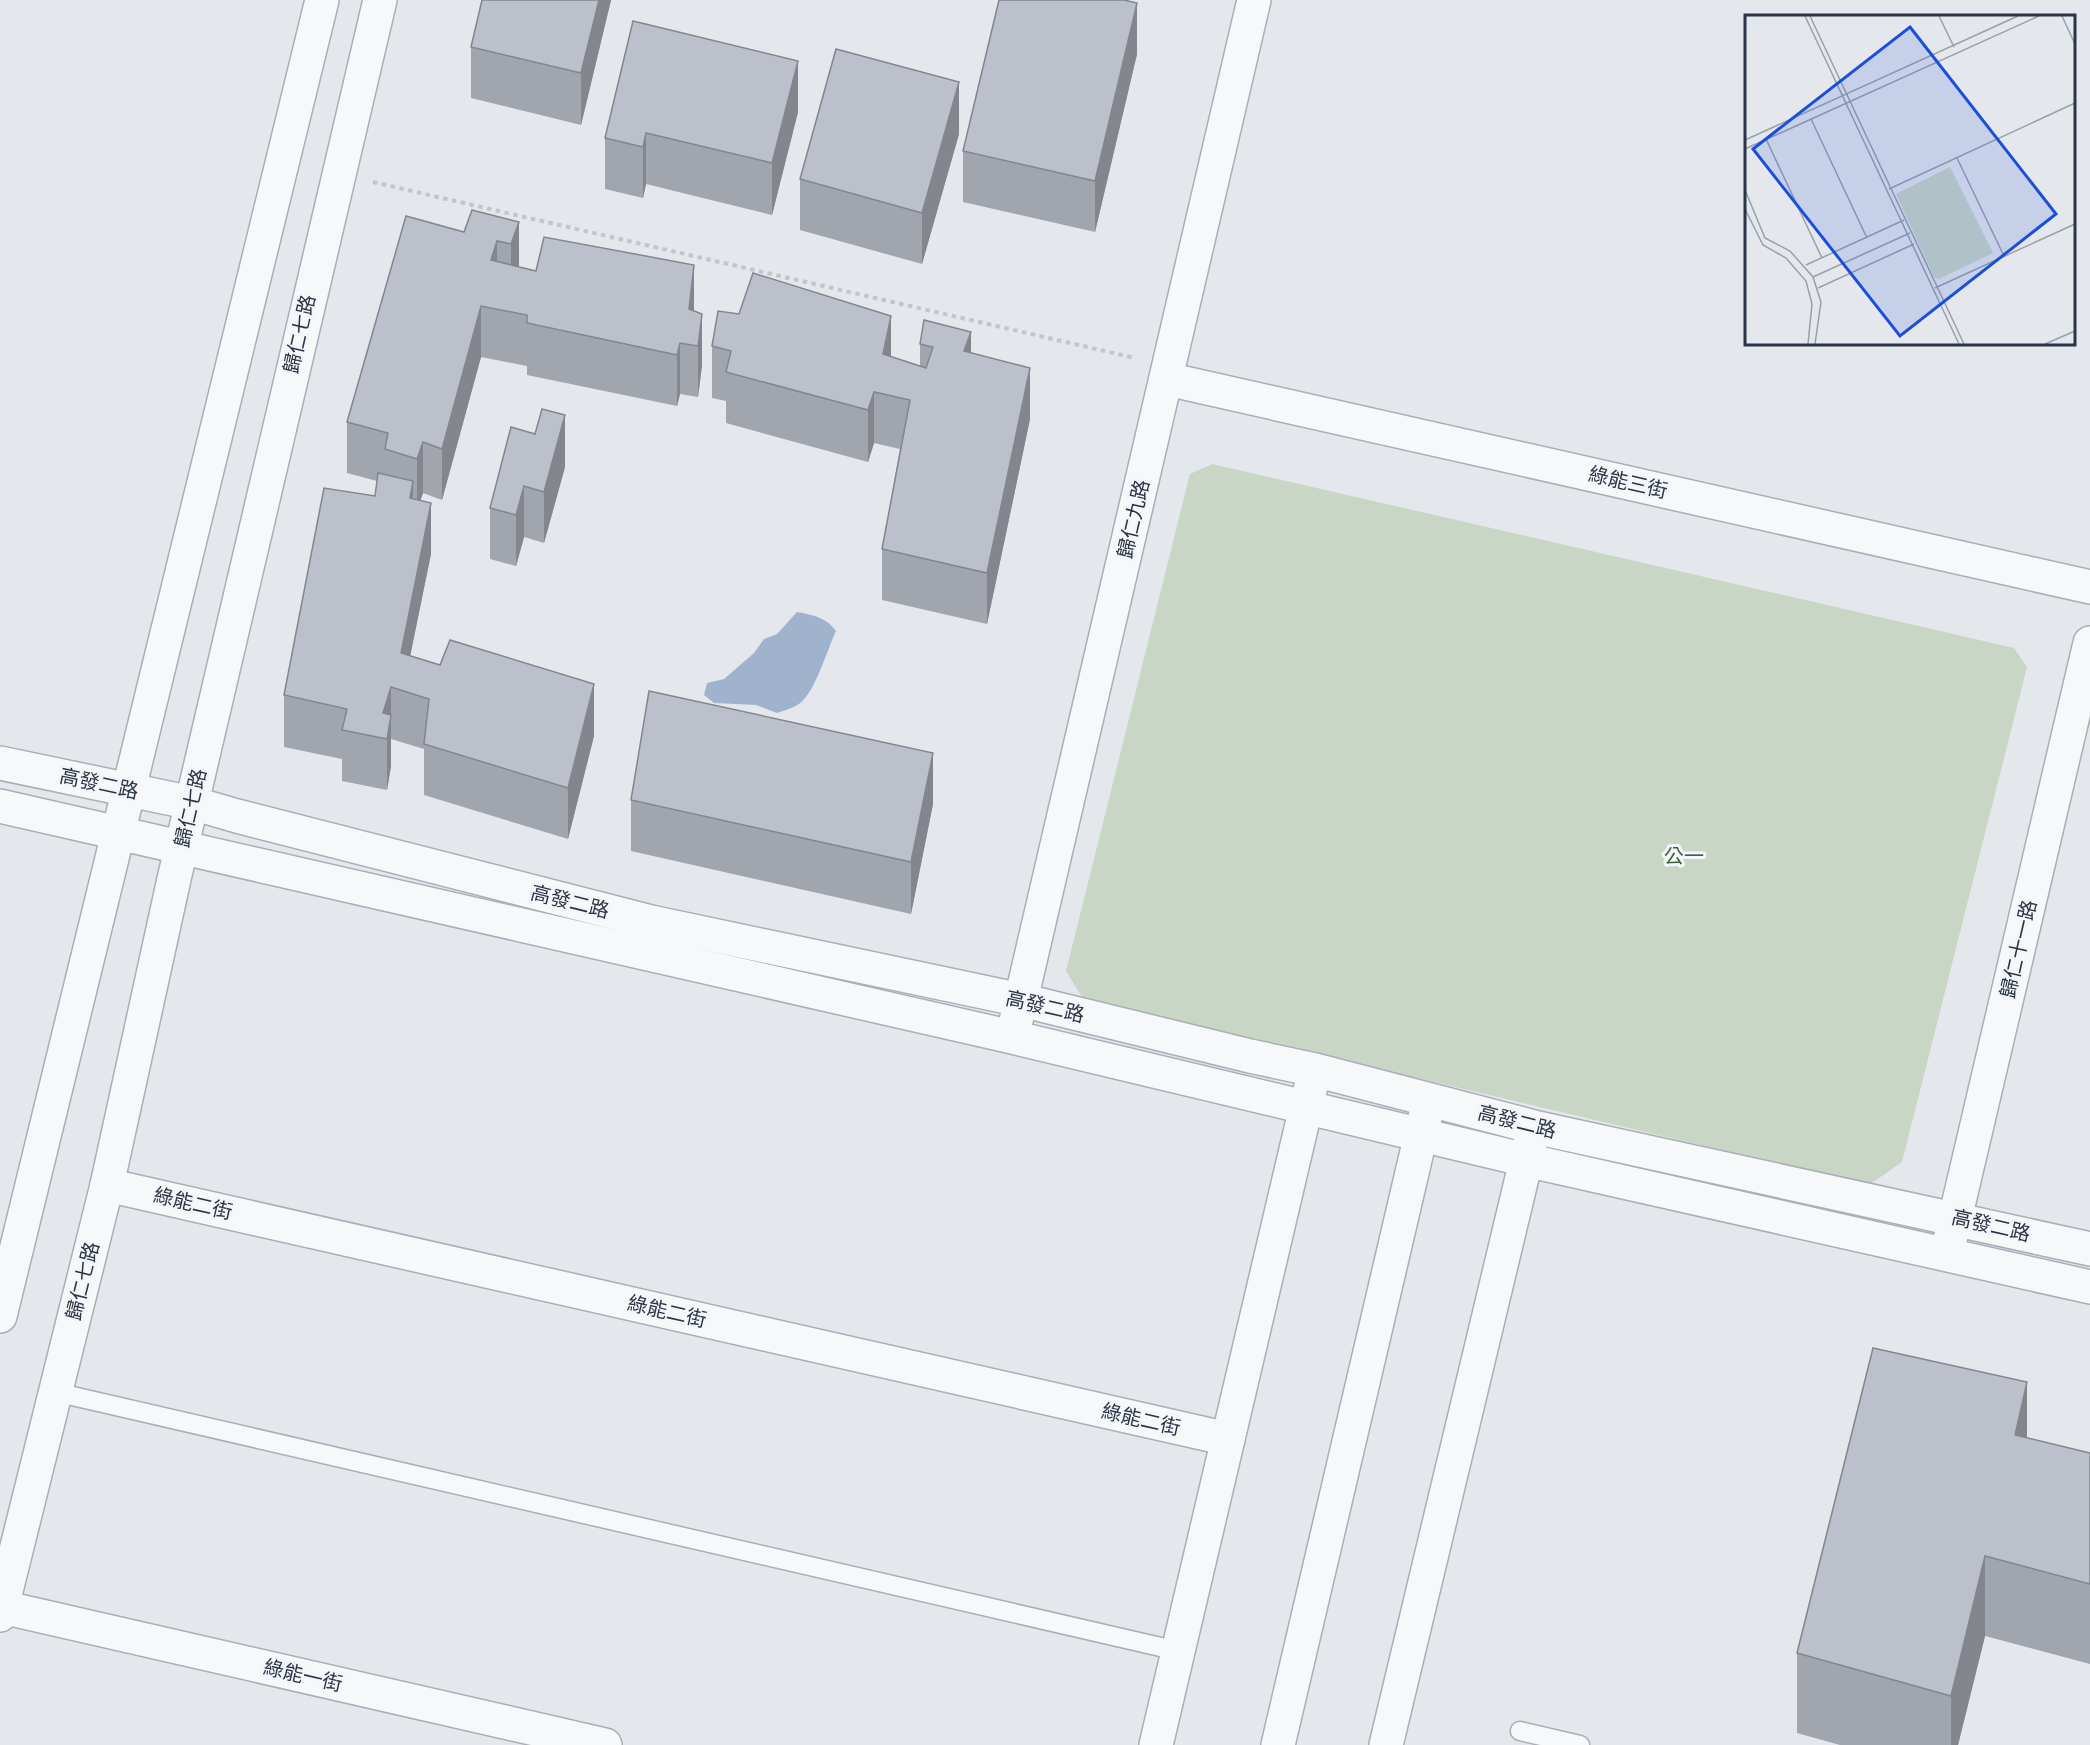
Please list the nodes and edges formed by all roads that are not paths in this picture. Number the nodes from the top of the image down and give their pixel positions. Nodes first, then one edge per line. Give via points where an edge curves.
1 (322, 0) edge
2 (380, 0) edge
3 (1254, 0) edge
4 (1167, 379) junction
5 (2090, 587) edge
6 (2090, 643) edge
7 (0, 763) edge
8 (128, 790) junction
9 (192, 803) junction
10 (0, 806) edge
11 (118, 832) junction
12 (181, 848) junction
13 (1021, 1000) junction
14 (1012, 1037) junction
15 (1315, 1070) junction
16 (1429, 1100) junction
17 (1306, 1106) junction
18 (1534, 1127) junction
19 (1422, 1134) junction
20 (1526, 1160) junction
21 (107, 1185) junction
22 (1956, 1218) junction
23 (2090, 1249) edge
24 (1946, 1254) junction
25 (2090, 1287) edge
26 (0, 1316) edge
27 (55, 1392) junction
28 (1228, 1439) junction
29 (1, 1611) edge
30 (1178, 1651) junction
31 (1520, 1731) dead end
32 (605, 1745) edge
33 (1156, 1745) edge
34 (1278, 1745) edge
35 (1386, 1745) edge
36 (1580, 1745) edge

1 - 8 street
2 - 9 street, 歸仁七路
3 - 4 street, 歸仁九路
4 - 5 street, 綠能三街
4 - 13 street, 歸仁九路
6 - 22 street, 歸仁十一路
7 - 8 street, 高發二路
8 - 9 street, 高發二路
8 - 11 street
9 - 12 street, 歸仁七路
9 - 13 street, 高發二路 via 651,922
10 - 11 street, 高發二路
11 - 12 street, 高發二路
11 - 26 street
12 - 14 street, 高發二路
12 - 21 street, 歸仁七路
13 - 14 street, 歸仁九路
13 - 15 street, 高發二路
14 - 17 street, 高發二路
15 - 16 street, 高發二路
15 - 17 street
16 - 18 street, 高發二路
16 - 19 street
17 - 19 street, 高發二路
17 - 28 street
18 - 20 street
18 - 22 street, 高發二路
19 - 20 street, 高發二路
19 - 34 street
20 - 24 street, 高發二路
20 - 35 street
21 - 27 street, 歸仁七路
21 - 28 street, 綠能二街
22 - 23 street, 高發二路
22 - 24 street, 歸仁十一路
24 - 25 street, 高發二路
27 - 29 street, 歸仁七路
27 - 30 lane
28 - 30 street
29 - 32 street, 綠能一街
30 - 33 street
31 - 36 lane

